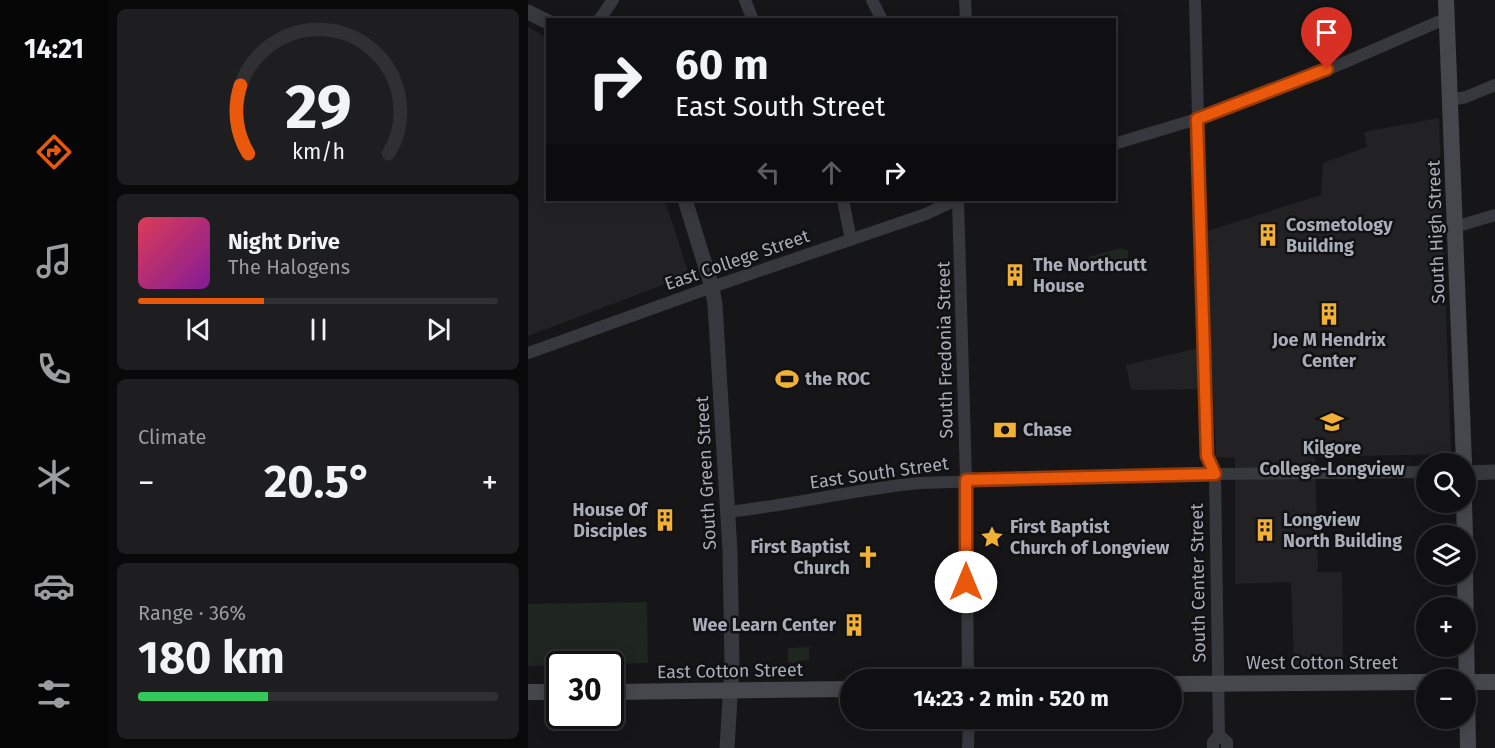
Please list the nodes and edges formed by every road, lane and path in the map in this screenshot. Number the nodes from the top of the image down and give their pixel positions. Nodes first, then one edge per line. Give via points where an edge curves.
1 (613, 0) edge
2 (745, 0) edge
3 (872, 0) edge
4 (965, 0) edge
5 (1195, 0) edge
6 (1446, 0) edge
7 (528, 12) edge
8 (600, 18) edge
9 (752, 18) edge
10 (881, 18) edge
11 (966, 18) edge
12 (1447, 18) junction
13 (546, 21) edge
14 (1495, 85) edge
15 (1450, 100) junction
16 (1197, 119) junction
17 (1116, 143) edge
18 (685, 201) edge
19 (843, 201) edge
20 (955, 201) edge
21 (957, 201) edge
22 (1495, 215) edge
23 (1455, 226) junction
24 (851, 240) junction
25 (712, 287) junction
26 (528, 353) edge
27 (1464, 453) edge
28 (1416, 472) edge
29 (1476, 472) edge
30 (1495, 472) edge
31 (1215, 474) junction
32 (966, 480) junction
33 (728, 512) junction
34 (1465, 585) edge
35 (968, 669) edge
36 (1467, 669) edge
37 (1217, 682) junction
38 (1416, 682) edge
39 (1476, 682) edge
40 (1495, 682) edge
41 (1182, 684) edge
42 (840, 689) edge
43 (730, 691) junction
44 (528, 692) edge
45 (546, 692) edge
46 (624, 692) edge
47 (969, 729) edge
48 (1468, 729) edge
49 (1219, 735) junction
50 (970, 746) edge
51 (727, 748) edge
52 (1213, 748) edge
53 (1227, 748) edge
54 (1468, 748) edge

1 - 8 street
2 - 9 street
3 - 10 street
4 - 11 street
5 - 16 street, South Center Street
6 - 12 main road, South High Street
7 - 13 street
12 - 15 main road, South High Street
12 - 16 street
14 - 15 street
15 - 23 main road, South High Street
16 - 17 street
16 - 31 street, South Center Street via 1206,448
18 - 25 street, South Green Street
19 - 24 street
20 - 24 street, East College Street
21 - 32 street, South Fredonia Street
22 - 23 street
23 - 27 main road, South High Street
24 - 25 street, East College Street
25 - 26 street, East College Street
25 - 33 street, South Green Street
28 - 31 street, East South Street
29 - 30 street
31 - 32 street, East South Street
31 - 37 street, South Center Street
32 - 33 street, East South Street via 903,484
32 - 35 street, South Fredonia Street
33 - 43 street, South Green Street
34 - 36 main road
37 - 38 main road, West Cotton Street
37 - 41 main road
37 - 49 street, South Center Street
39 - 40 main road
42 - 43 main road, East Cotton Street
43 - 46 main road, East Cotton Street
43 - 51 street, South Green Street
44 - 45 main road
47 - 50 street
48 - 54 main road
49 - 52 street, South Center Street
49 - 53 street, South Center Street via 1227,742

